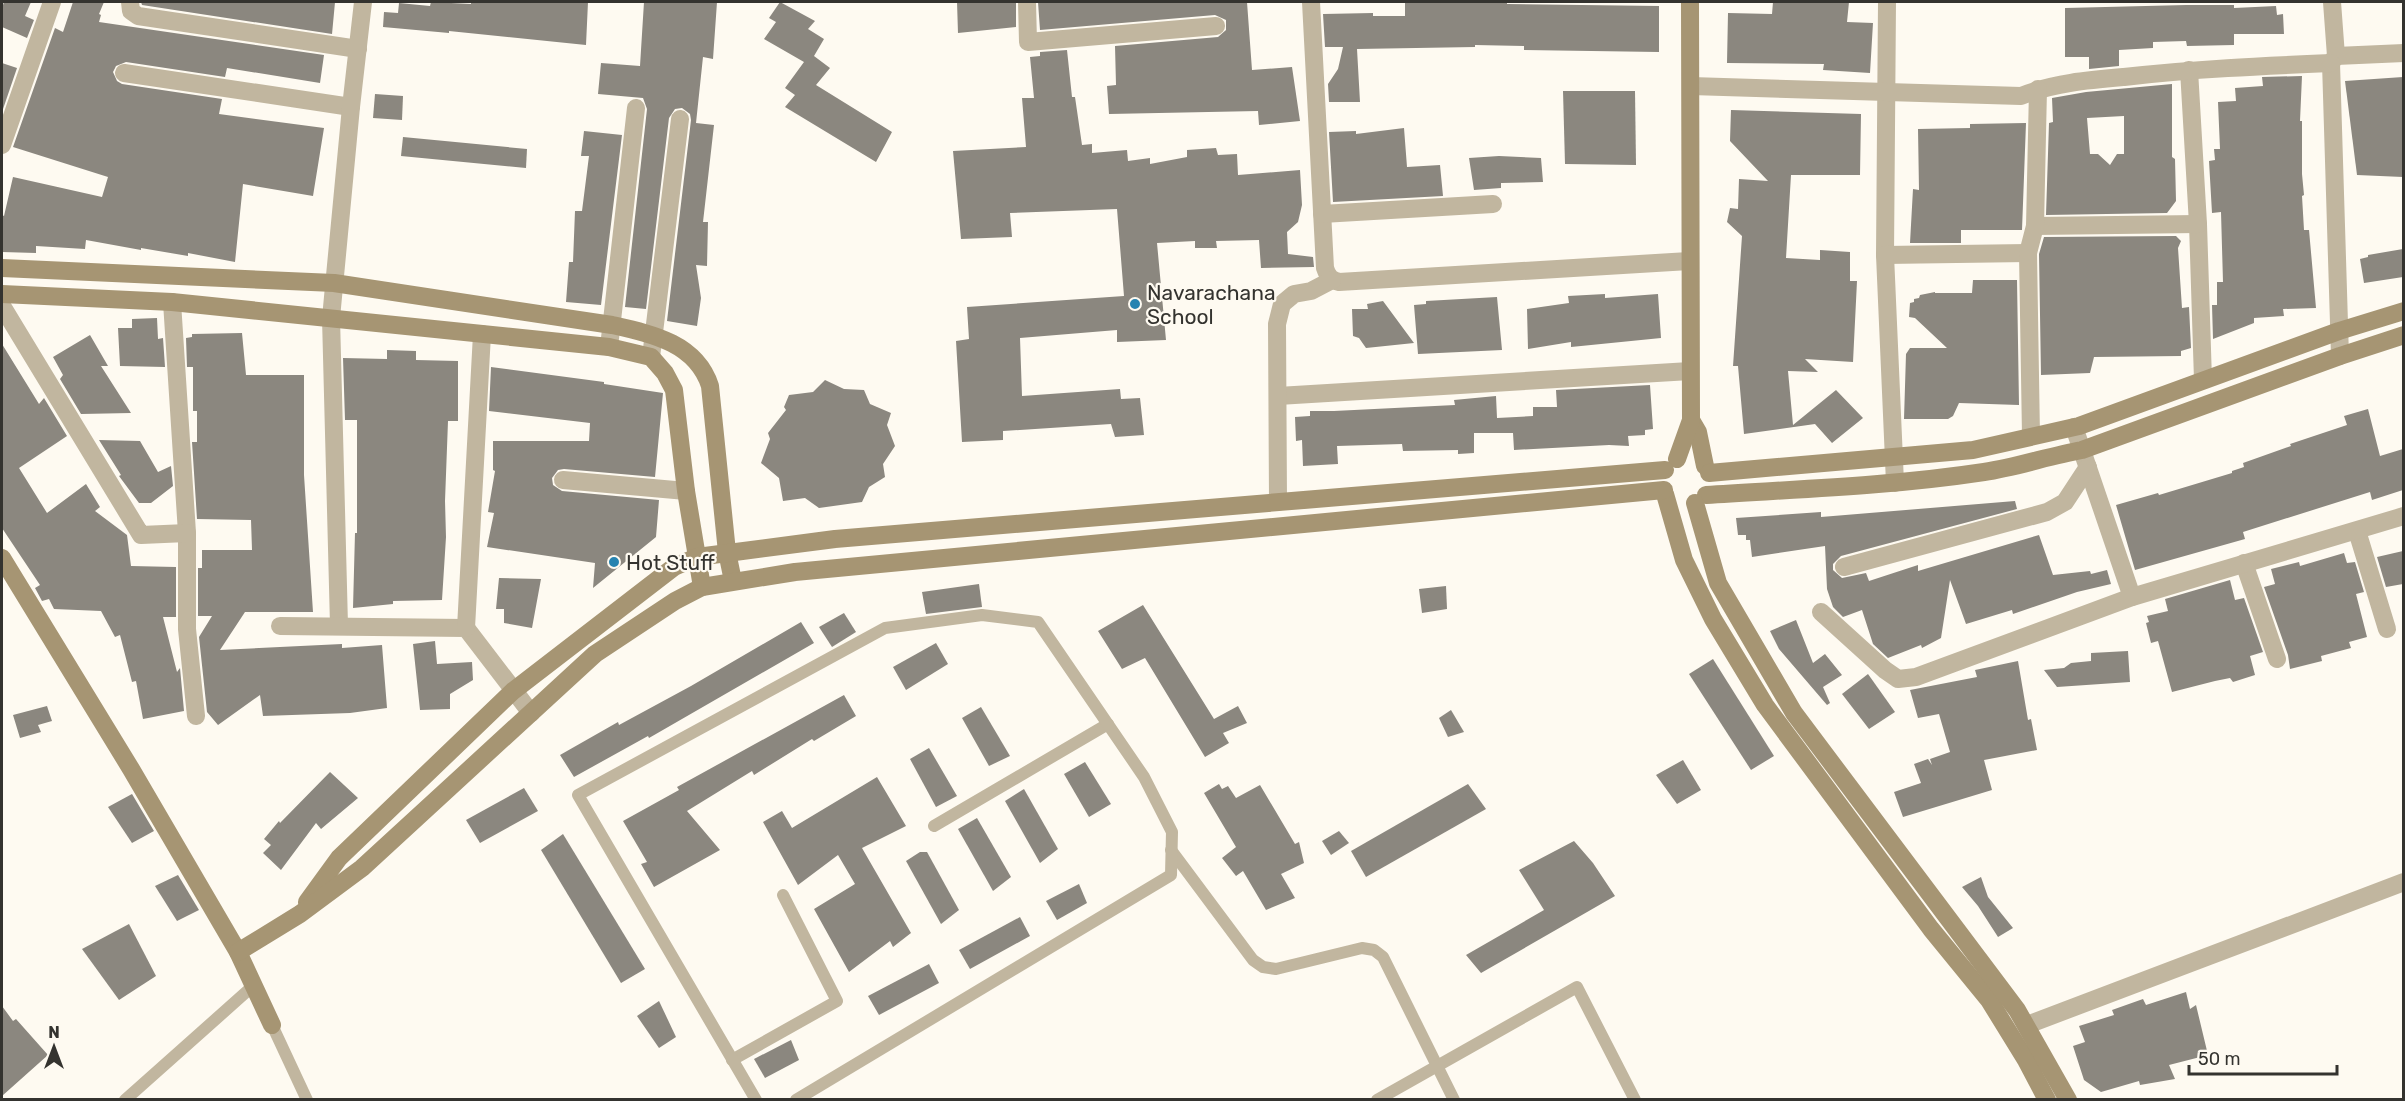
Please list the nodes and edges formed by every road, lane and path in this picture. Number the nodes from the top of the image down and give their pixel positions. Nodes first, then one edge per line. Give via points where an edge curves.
1 (52, 2) edge
2 (130, 2) edge
3 (363, 2) edge
4 (1027, 2) edge
5 (1311, 2) edge
6 (1690, 2) edge
7 (1887, 2) edge
8 (2332, 2) edge
9 (1216, 26) dead end
10 (358, 49) junction
11 (2403, 53) edge
12 (2333, 60) junction
13 (2189, 70) junction
14 (124, 73) dead end
15 (1691, 86) junction
16 (2038, 89) junction
17 (1885, 93) junction
18 (351, 107) junction
19 (636, 108) dead end
20 (680, 119) dead end
21 (2, 145) edge
22 (1494, 204) dead end
23 (1322, 214) junction
24 (2198, 224) junction
25 (2035, 226) junction
26 (2028, 253) junction
27 (1885, 255) junction
28 (1689, 261) junction
29 (2, 268) edge
30 (1332, 280) junction
31 (334, 283) junction
32 (2, 294) edge
33 (172, 302) junction
34 (2, 306) edge
35 (2403, 310) edge
36 (331, 318) junction
37 (612, 325) junction
38 (2339, 331) junction
39 (482, 334) junction
40 (655, 334) junction
41 (2403, 335) edge
42 (609, 348) junction
43 (2340, 356) junction
44 (651, 357) junction
45 (1690, 371) junction
46 (2204, 380) junction
47 (1278, 396) junction
48 (1691, 420) junction
49 (2074, 427) junction
50 (2031, 436) junction
51 (1895, 457) junction
52 (2085, 459) junction
53 (1671, 464) junction
54 (1707, 470) junction
55 (563, 480) dead end
56 (1895, 483) junction
57 (686, 491) junction
58 (1665, 492) junction
59 (1700, 499) junction
60 (1278, 501) junction
61 (1155, 512) junction
62 (2403, 516) edge
63 (2357, 531) junction
64 (187, 533) junction
65 (1158, 538) junction
66 (727, 552) junction
67 (697, 557) junction
68 (2, 558) edge
69 (2244, 563) junction
70 (1844, 567) dead end
71 (733, 581) junction
72 (702, 587) junction
73 (2132, 597) junction
74 (1821, 612) dead end
75 (339, 625) junction
76 (279, 626) dead end
77 (466, 628) junction
78 (2387, 629) dead end
79 (2277, 660) dead end
80 (513, 691) junction
81 (531, 713) junction
82 (196, 716) dead end
83 (1108, 724) junction
84 (1864, 806) junction
85 (1846, 815) junction
86 (934, 826) dead end
87 (1171, 850) junction
88 (2403, 882) edge
89 (783, 896) dead end
90 (300, 914) junction
91 (238, 952) junction
92 (253, 986) junction
93 (272, 1025) joint
94 (2030, 1031) junction
95 (2017, 1045) junction
96 (732, 1060) junction
97 (1437, 1066) junction
98 (125, 1100) edge
99 (306, 1100) edge
100 (756, 1100) edge
101 (796, 1100) edge
102 (1377, 1100) edge
103 (1454, 1100) edge
104 (1635, 1100) edge
105 (2047, 1100) edge
106 (2068, 1100) edge

1 - 21 street
2 - 10 street via 131,11 138,16
3 - 10 street
4 - 9 street via 1028,42
5 - 23 street
6 - 15 street
7 - 17 street
8 - 12 street
10 - 18 street
11 - 12 street
12 - 13 street
12 - 38 street
13 - 16 street
13 - 24 street
14 - 18 street
15 - 17 street
15 - 28 street
16 - 17 street via 2020,96
16 - 25 street
17 - 27 street
18 - 31 street
19 - 37 street
20 - 40 street
22 - 23 street
23 - 30 street via 1325,268
24 - 25 street
24 - 46 street
25 - 26 street
26 - 27 street
26 - 50 street
27 - 51 street
28 - 30 street
28 - 45 street
29 - 31 street
30 - 47 street via 1311,291 1294,294 1282,303 1277,324
31 - 36 street
31 - 37 street
32 - 33 street
33 - 36 street
33 - 64 street
34 - 64 street via 141,535
35 - 38 street
36 - 39 street
36 - 75 street
37 - 40 street
37 - 42 street
38 - 43 street
38 - 46 street
39 - 42 street
39 - 77 street
40 - 44 street
40 - 66 street via 694,357 708,380
41 - 43 street
42 - 44 street
43 - 52 street
44 - 57 street via 674,390
45 - 47 street
45 - 48 street
46 - 49 street
47 - 60 street
48 - 53 street
48 - 54 street via 1698,432
49 - 50 street
49 - 52 street
50 - 51 street via 1973,450
51 - 54 street
51 - 56 street
52 - 56 street via 2045,457 1987,472
52 - 70 street via 2065,502 2047,512
52 - 73 street
53 - 54 street via 1693,458
53 - 58 street via 1662,478
53 - 60 street
54 - 59 street via 1710,480
55 - 57 street
56 - 59 street
57 - 67 street
58 - 59 street via 1678,504
58 - 65 street
58 - 85 street via 1684,560 1713,618 1765,705
59 - 84 street via 1714,573 1722,592 1794,713
60 - 61 street
61 - 65 street
61 - 66 street
62 - 63 street
63 - 69 street
63 - 78 street
64 - 82 street via 187,629
65 - 71 street
66 - 67 street
66 - 71 street
67 - 72 street
67 - 80 street via 674,567
68 - 91 street
69 - 73 street
69 - 79 street
71 - 72 street
72 - 81 street via 595,654
73 - 74 street via 1916,677 1898,679
75 - 76 street
75 - 77 street
77 - 80 street
80 - 81 street
80 - 90 street via 339,858
81 - 90 street via 362,868
83 - 86 lane
83 - 87 lane via 1144,777 1172,832
83 - 96 lane via 1038,622 982,615 885,628 578,795
84 - 85 street
84 - 94 street
85 - 95 street via 1989,1000
87 - 97 lane via 1253,960 1263,967 1276,969 1362,948 1383,957
87 - 101 lane via 1171,875
88 - 94 street
89 - 96 lane via 837,1001
90 - 91 street
91 - 92 street
92 - 93 street
92 - 98 lane
93 - 99 lane
94 - 95 street
94 - 106 street
95 - 105 street
96 - 100 lane
97 - 102 lane
97 - 103 lane
97 - 104 lane via 1577,987

